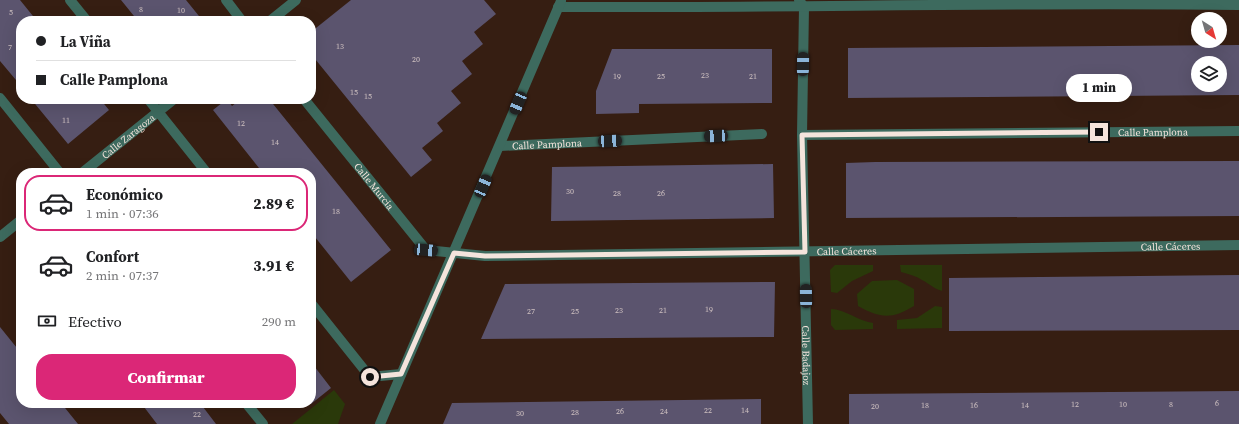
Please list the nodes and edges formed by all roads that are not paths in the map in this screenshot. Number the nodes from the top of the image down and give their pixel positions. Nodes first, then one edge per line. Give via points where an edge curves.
1 (70, 0) edge
2 (226, 0) edge
3 (296, 0) edge
4 (560, 3) edge
5 (801, 4) edge
6 (1239, 5) edge
7 (83, 16) edge
8 (238, 16) edge
9 (276, 16) edge
10 (0, 98) edge
11 (152, 104) edge
12 (168, 104) edge
13 (308, 104) edge
14 (158, 112) junction
15 (1239, 131) edge
16 (762, 134) dead end
17 (802, 135) junction
18 (500, 146) junction
19 (56, 168) edge
20 (88, 168) edge
21 (203, 168) edge
22 (16, 224) edge
23 (0, 237) edge
24 (1239, 245) edge
25 (805, 252) junction
26 (454, 253) junction
27 (316, 309) edge
28 (401, 374) junction
29 (250, 408) edge
30 (262, 424) edge
31 (380, 424) edge
32 (808, 424) edge

1 - 7 street
2 - 8 street
3 - 9 street
4 - 5 street
4 - 18 street
5 - 6 street
5 - 17 street, Calle Badajoz
10 - 19 street
11 - 14 street
12 - 14 street, Calle Zaragoza
13 - 26 street, Calle Murcia via 426,250
14 - 20 street, Calle Zaragoza
14 - 21 street
15 - 17 street, Calle Pamplona
16 - 18 street, Calle Pamplona
17 - 25 street, Calle Badajoz
18 - 26 street
22 - 23 street
24 - 25 street, Calle Cáceres
25 - 26 street, Calle Cáceres via 485,256
25 - 32 street, Calle Badajoz
26 - 28 street
27 - 28 street via 370,377
28 - 31 street
29 - 30 street

